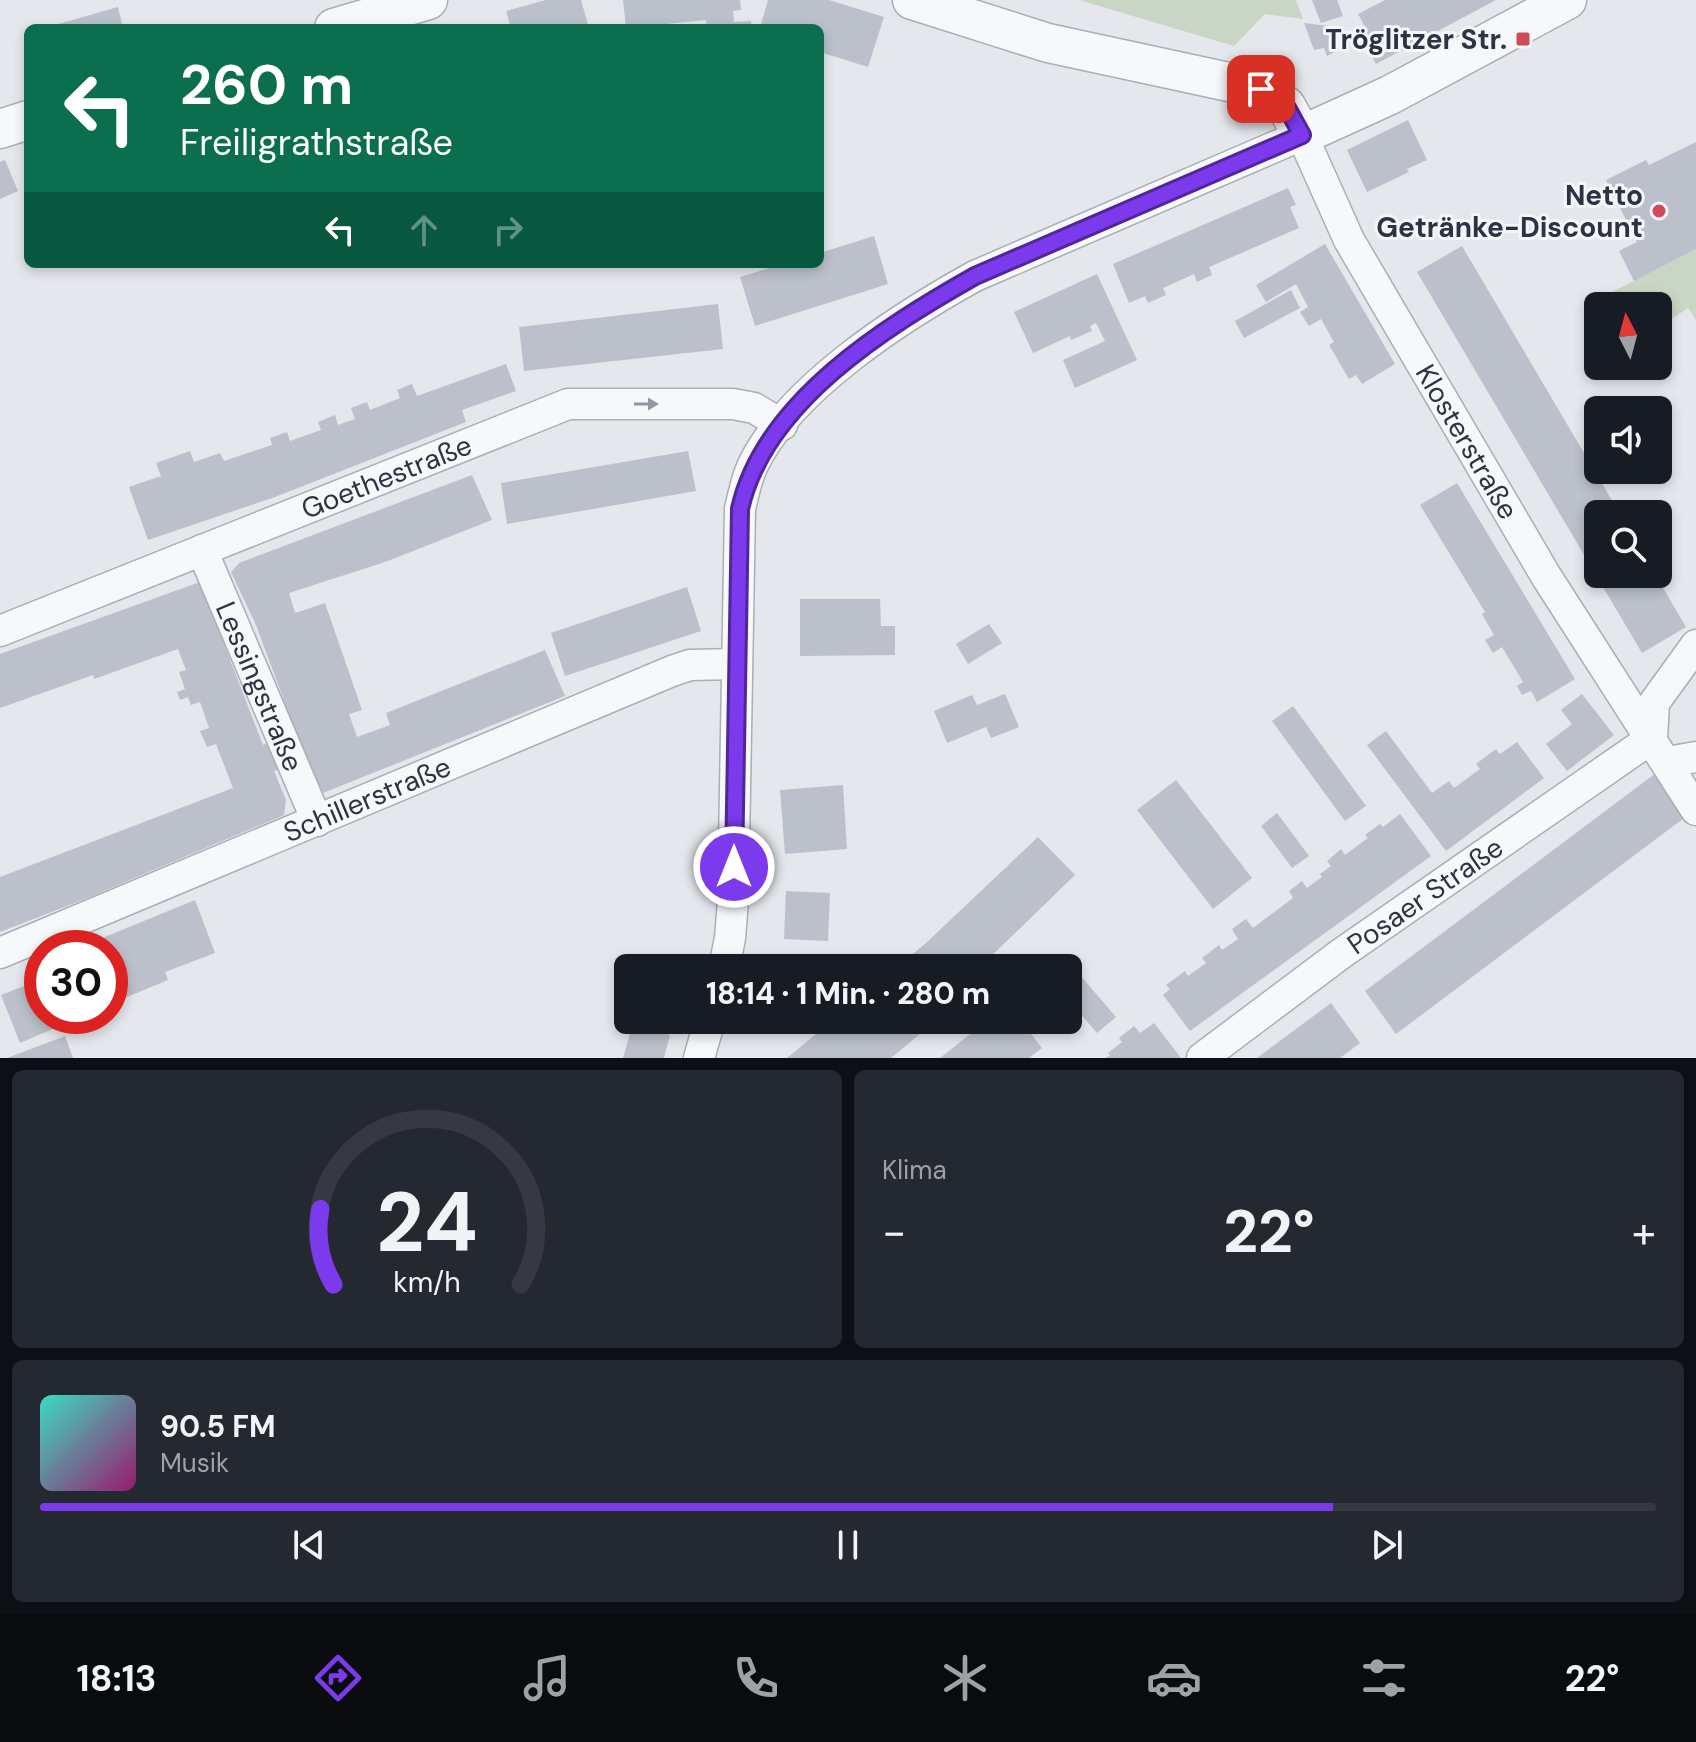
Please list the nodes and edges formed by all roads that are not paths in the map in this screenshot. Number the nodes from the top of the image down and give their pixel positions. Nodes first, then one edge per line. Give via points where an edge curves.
1 (428, 0) edge
2 (912, 0) edge
3 (1567, 0) edge
4 (347, 24) edge
5 (24, 121) edge
6 (0, 129) edge
7 (1302, 135) junction
8 (782, 425) junction
9 (202, 550) junction
10 (0, 631) edge
11 (1696, 645) edge
12 (736, 664) junction
13 (1672, 753) edge
14 (1696, 810) edge
15 (317, 821) junction
16 (0, 953) edge
17 (727, 954) edge
18 (706, 1034) edge
19 (699, 1058) edge
20 (1202, 1058) edge

1 - 4 street
2 - 7 street via 1048,43 1261,89 1286,106
3 - 7 street via 1390,95
5 - 6 street
7 - 8 street via 975,276 924,305 822,379
7 - 13 street, Klosterstraße via 1349,240 1546,576
9 -> 8 street, Goethestraße via 568,404 733,404 754,408
8 - 12 street via 753,465 740,509
9 - 10 street, Goethestraße
9 - 15 street, Lessingstraße
11 - 13 street via 1654,703
12 - 15 street, Schillerstraße via 690,665 672,671
12 - 17 street via 733,901
13 - 14 street, Klosterstraße
13 - 20 street, Posaer Straße via 1342,953
15 - 16 street, Schillerstraße
18 - 19 street

